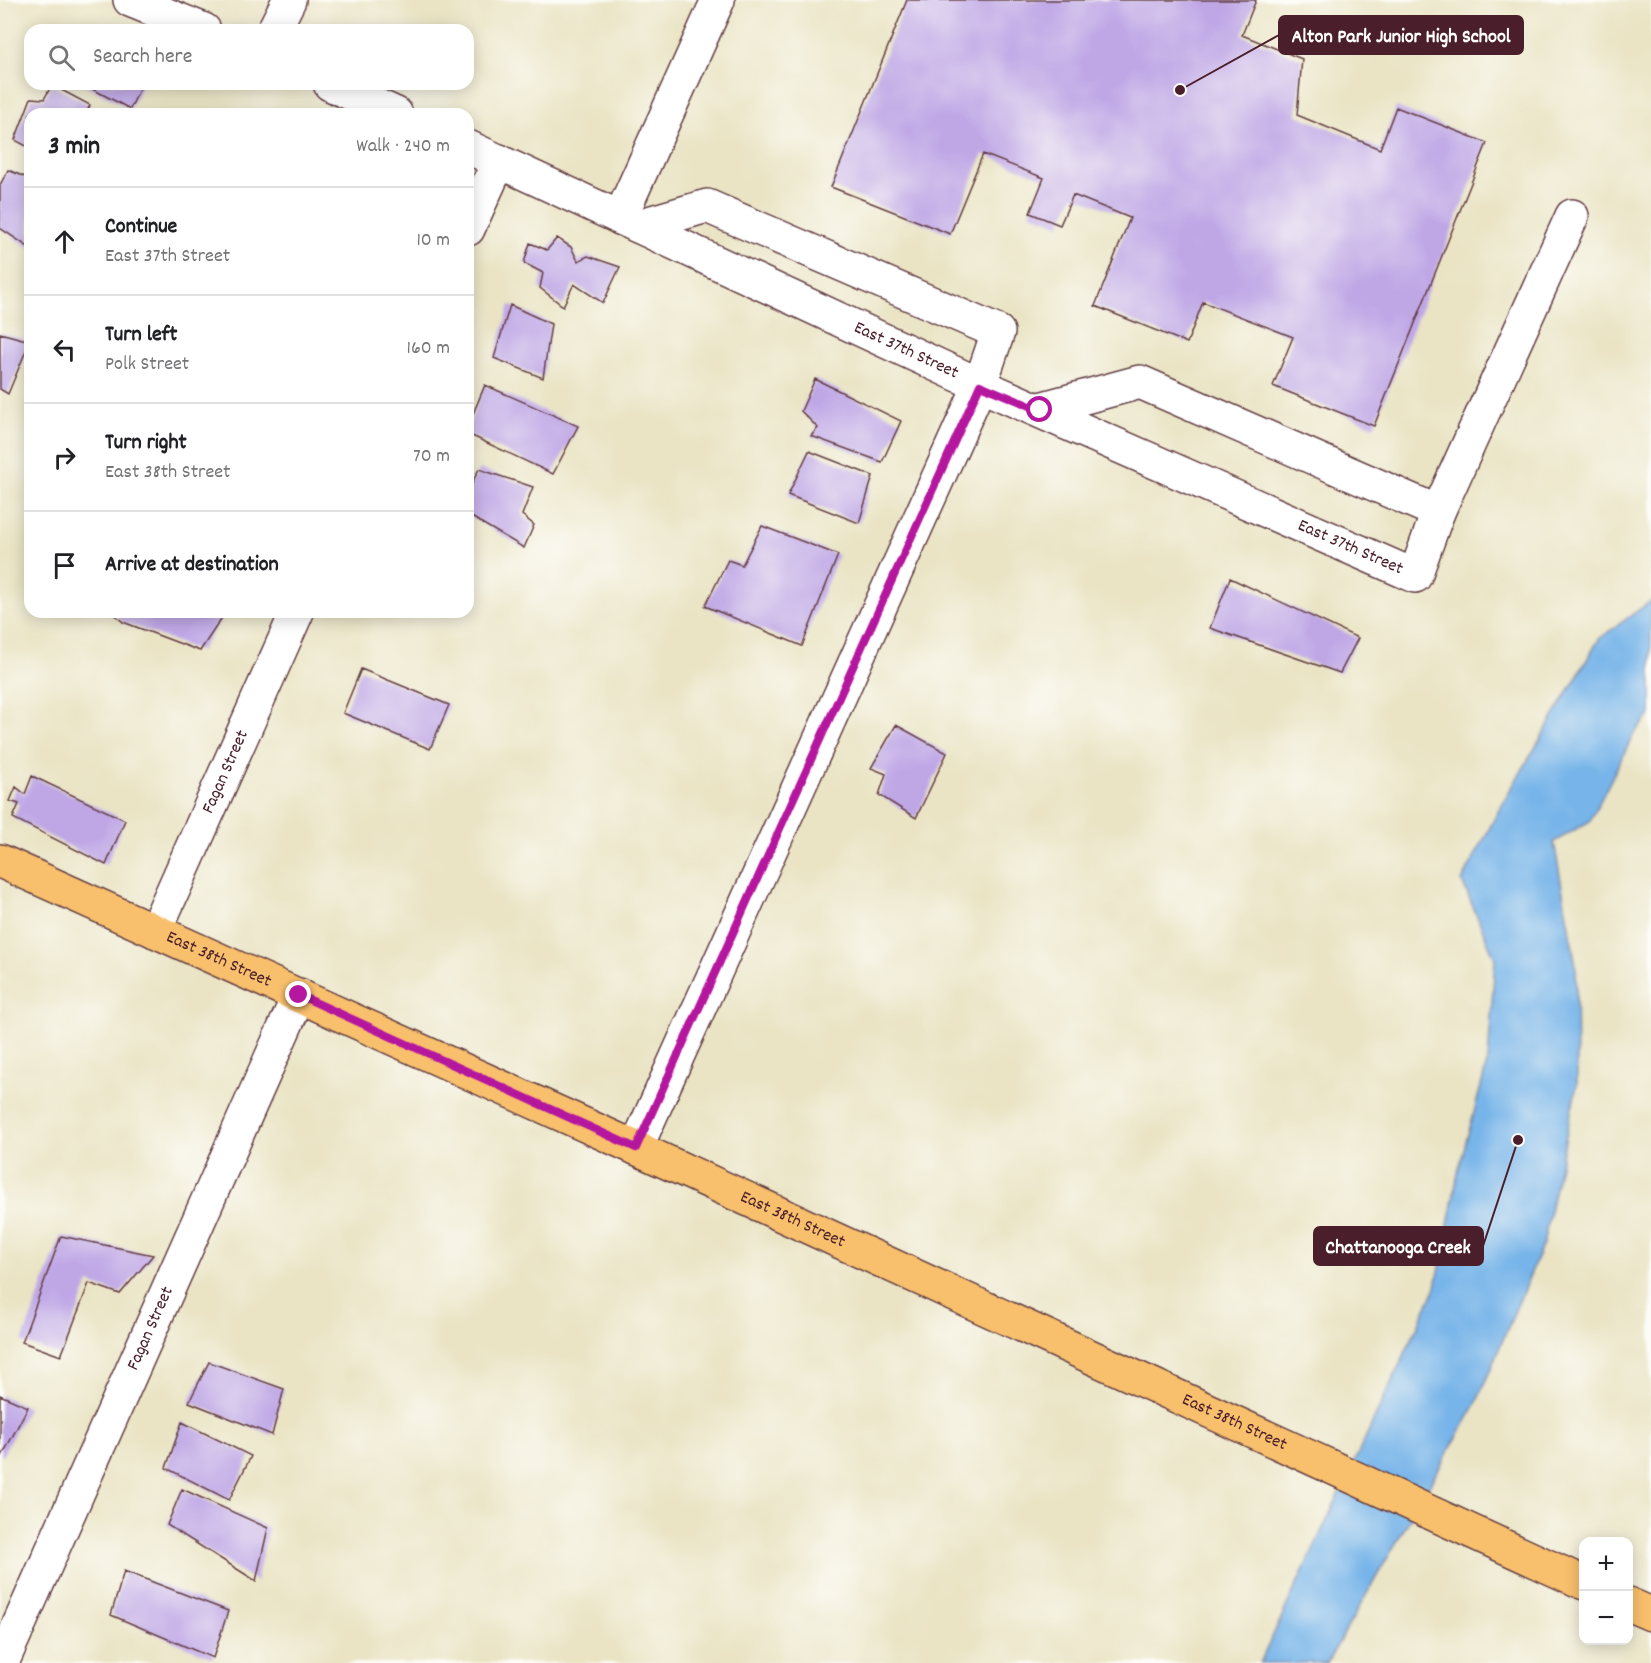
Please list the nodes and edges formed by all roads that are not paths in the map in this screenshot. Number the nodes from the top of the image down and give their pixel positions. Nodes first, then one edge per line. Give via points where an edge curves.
1 (130, 0) edge
2 (289, 0) edge
3 (718, 0) edge
4 (189, 24) edge
5 (277, 24) edge
6 (343, 90) edge
7 (383, 108) edge
8 (474, 150) edge
9 (499, 160) junction
10 (474, 216) edge
11 (1572, 216) dead end
12 (629, 222) junction
13 (980, 385) junction
14 (1040, 410) junction
15 (1438, 512) junction
16 (294, 618) edge
17 (0, 861) edge
18 (155, 931) junction
19 (299, 995) junction
20 (636, 1148) junction
21 (1579, 1581) edge
22 (1633, 1606) edge
23 (1651, 1614) edge
24 (6, 1641) edge

1 - 4 street
2 - 5 street
3 - 12 street
6 - 7 street
8 - 9 street, East 37th Street
9 - 10 street
9 - 12 street, East 37th Street
11 - 15 street
12 - 13 street, East 37th Street
12 - 13 street via 707,206 998,332
13 - 14 street, East 37th Street
13 - 20 street
14 - 15 street via 1140,382
14 - 15 street, East 37th Street via 1415,576
16 - 18 street, Fagan Street
17 - 18 main road, East 38th Street
18 - 19 main road, East 38th Street
19 - 20 main road, East 38th Street
19 - 24 street, Fagan Street
20 - 21 main road, East 38th Street
22 - 23 main road

